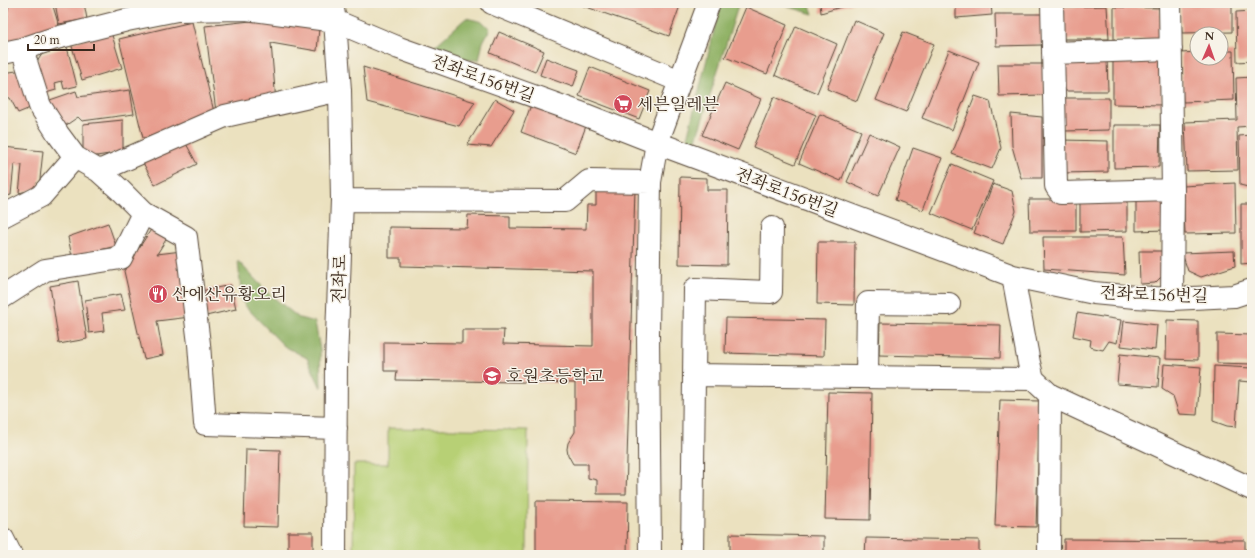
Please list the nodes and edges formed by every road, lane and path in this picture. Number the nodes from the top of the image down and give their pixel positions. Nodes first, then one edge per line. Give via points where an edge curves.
1 (492, 3) edge
2 (709, 3) edge
3 (1052, 3) edge
4 (1170, 3) edge
5 (333, 12) edge
6 (1171, 49) junction
7 (13, 51) edge
8 (1053, 53) junction
9 (680, 81) junction
10 (340, 90) junction
11 (657, 143) junction
12 (75, 158) junction
13 (98, 171) junction
14 (650, 182) junction
15 (1173, 190) junction
16 (342, 200) junction
17 (143, 213) junction
18 (3, 216) edge
19 (772, 228) dead end
20 (1013, 276) junction
21 (1252, 290) edge
22 (3, 297) edge
23 (1172, 299) junction
24 (949, 304) dead end
25 (694, 374) junction
26 (867, 376) junction
27 (1033, 379) junction
28 (1050, 395) junction
29 (336, 428) junction
30 (1252, 489) edge
31 (3, 539) edge
32 (11, 555) edge
33 (334, 555) edge
34 (650, 555) edge
35 (692, 555) edge
36 (1049, 555) edge

1 - 9 street
2 - 9 street
3 - 8 street
4 - 6 street
5 - 7 street, 전좌로156번길 via 177,10 52,39
5 - 10 street, 전좌로
5 - 11 street, 전좌로156번길 via 399,48
6 - 8 street
6 - 15 street
7 - 12 street via 40,106
8 - 15 street via 1056,186 1061,193
9 - 11 street
10 - 13 street via 225,116
10 - 16 street, 전좌로
11 - 14 street
11 - 20 street, 전좌로156번길
12 - 13 street
12 - 18 street via 41,196
13 - 17 street
14 - 16 street via 589,181 565,201
14 - 34 street
15 - 23 street
16 - 29 street, 전좌로
17 - 22 street via 121,258 45,270
17 - 29 street via 186,237 199,344 205,424
19 - 25 street via 771,292 695,289
20 - 23 street, 전좌로156번길 via 1094,293
20 - 27 street
21 - 23 street, 전좌로156번길 via 1234,296
24 - 26 street via 868,304
25 - 26 street
25 - 35 street
26 - 27 street
27 - 28 street
28 - 30 street
28 - 36 street
29 - 33 street, 전좌로
31 - 32 street

